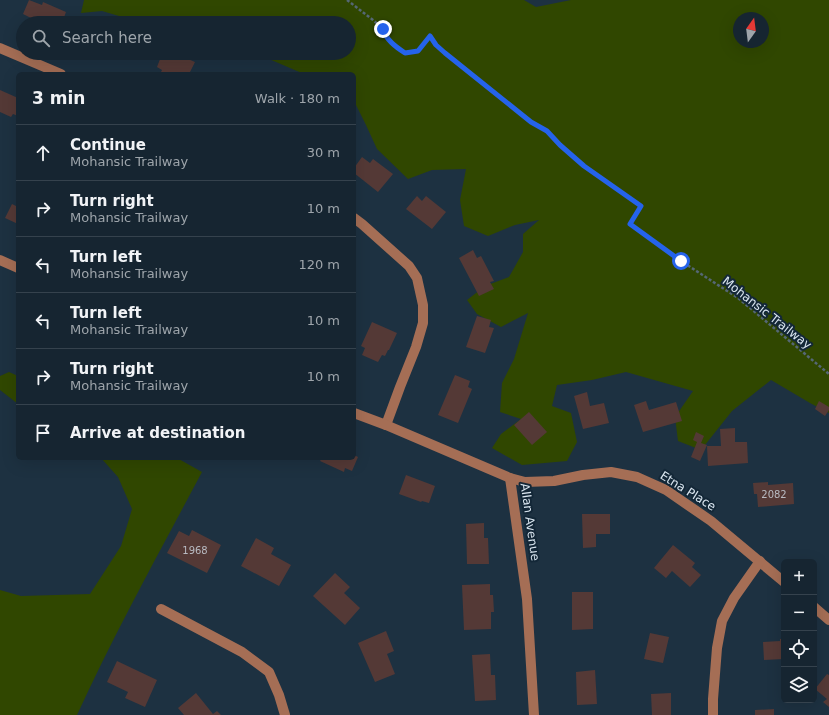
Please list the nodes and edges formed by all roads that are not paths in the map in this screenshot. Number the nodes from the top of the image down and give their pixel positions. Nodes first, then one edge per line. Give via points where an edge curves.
1 (0, 48) edge
2 (16, 55) edge
3 (28, 60) edge
4 (56, 72) edge
5 (356, 220) edge
6 (0, 260) edge
7 (16, 267) edge
8 (356, 414) edge
9 (386, 425) junction
10 (510, 478) junction
11 (760, 561) junction
12 (781, 579) edge
13 (161, 609) dead end
14 (817, 610) edge
15 (829, 620) edge
16 (285, 715) edge
17 (534, 715) edge
18 (713, 715) edge

1 - 2 street
3 - 4 street
5 - 9 street via 409,266 417,278 423,305 423,323 418,341
6 - 7 street
8 - 9 street, Allan Avenue
9 - 10 street, Allan Avenue
10 - 11 street, Etna Place via 525,482 554,481 610,472 638,477 666,490 711,521
10 - 17 street, Allan Avenue via 528,599
11 - 12 street, Etna Place
11 - 18 street via 722,620 716,648
13 - 16 street via 242,652 269,672
14 - 15 street

